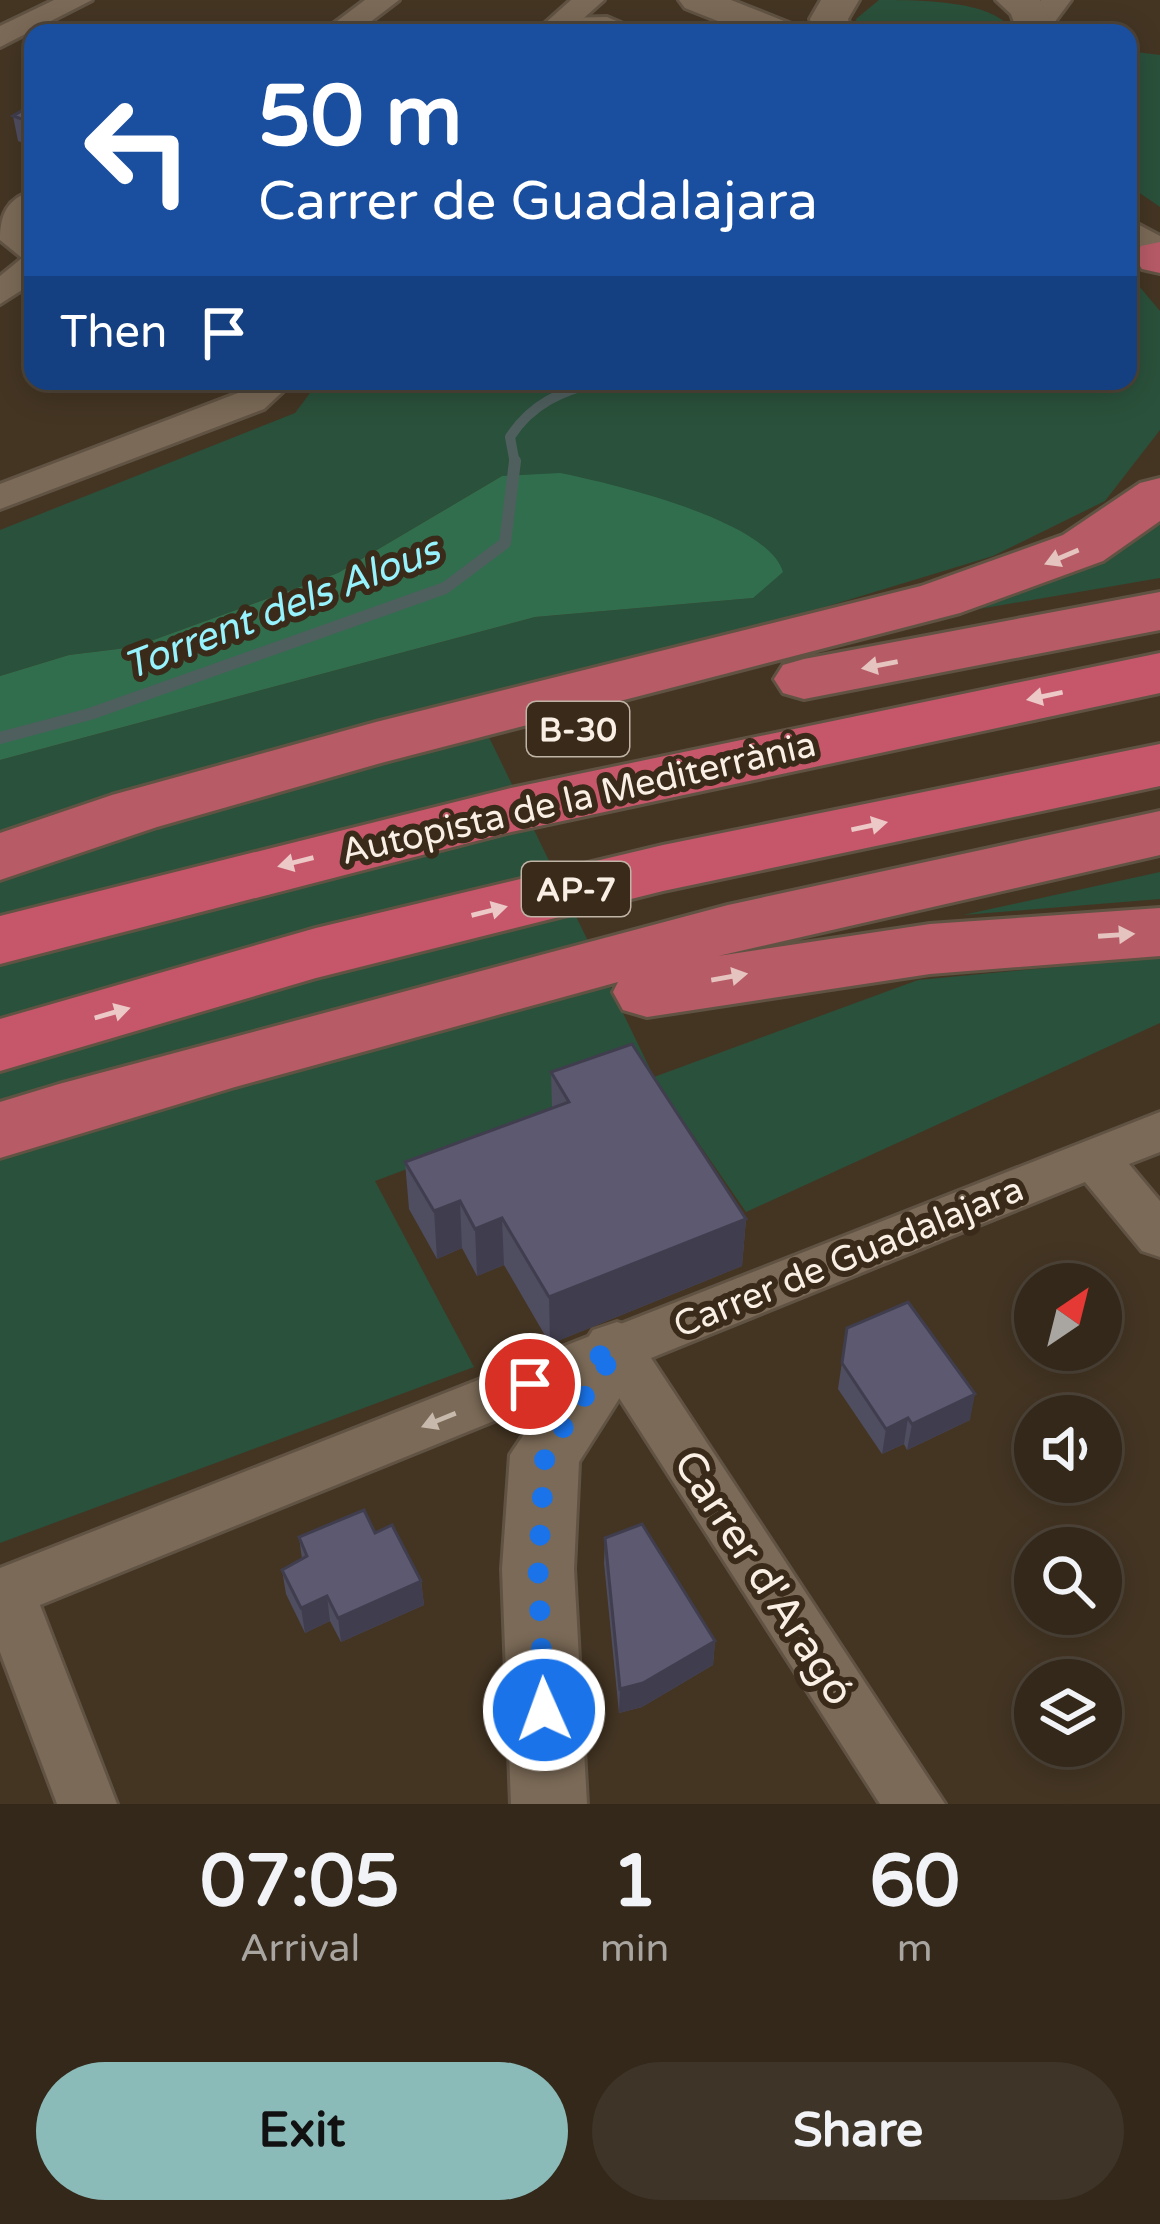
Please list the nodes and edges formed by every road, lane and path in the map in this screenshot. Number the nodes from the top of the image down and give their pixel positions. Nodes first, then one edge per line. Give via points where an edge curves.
1 (77, 0) edge
2 (383, 0) edge
3 (589, 0) edge
4 (606, 0) edge
5 (698, 0) edge
6 (28, 24) edge
7 (349, 24) edge
8 (559, 24) edge
9 (627, 24) edge
10 (758, 24) edge
11 (20, 198) edge
12 (24, 245) edge
13 (24, 274) edge
14 (0, 294) edge
15 (247, 390) edge
16 (1160, 495) edge
17 (0, 496) edge
18 (1160, 611) edge
19 (1160, 673) edge
20 (1160, 765) edge
21 (1160, 833) edge
22 (0, 862) edge
23 (1160, 932) edge
24 (0, 940) edge
25 (0, 1046) edge
26 (1160, 1131) edge
27 (0, 1135) edge
28 (1093, 1157) junction
29 (1160, 1236) edge
30 (617, 1349) junction
31 (3, 1593) edge
32 (87, 1804) edge
33 (549, 1804) edge
34 (914, 1804) edge

1 - 6 street
2 - 7 street
3 - 8 street
4 - 9 lane
5 - 10 street
11 - 12 street via 10,228
13 - 14 street
15 - 17 street
16 -> 22 highway via 1083,548 960,594 376,743 135,811
18 -> 22 highway, B-30 via 709,698
19 -> 24 highway, Autopista de la Mediterrània / AP-7 via 511,810
25 -> 20 highway, AP-7 via 316,953 663,868
21 - 27 highway via 604,960 123,1090
27 -> 23 highway via 741,974 930,949
26 - 28 street, Carrer de Guadalajara
28 - 29 street
28 - 30 street, Carrer de Guadalajara
30 -> 31 street, Carrer de Guadalajara
30 - 33 street via 545,1454 538,1569
30 - 34 street, Carrer d'Aragó
31 - 32 street

